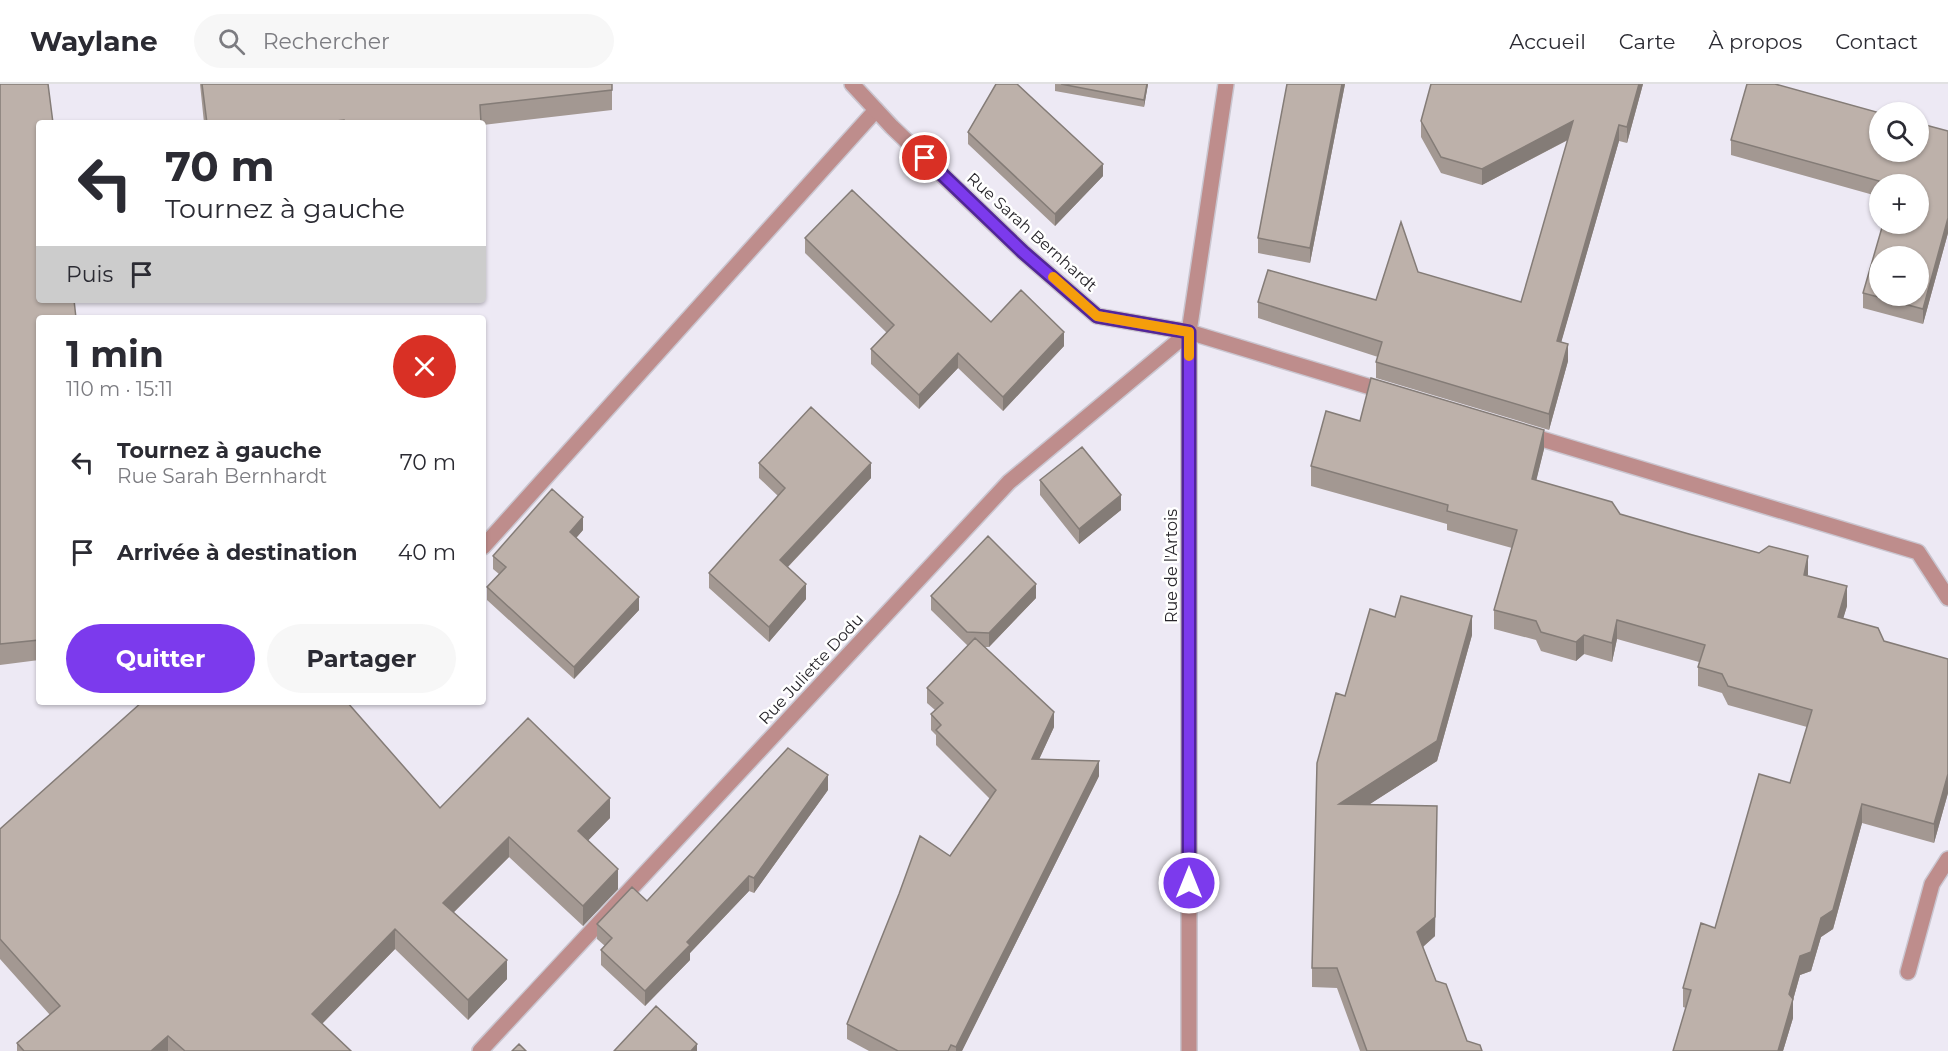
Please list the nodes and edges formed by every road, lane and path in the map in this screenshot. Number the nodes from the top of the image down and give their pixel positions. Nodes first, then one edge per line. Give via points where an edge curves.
1 (852, 84) edge
2 (1226, 84) edge
3 (876, 110) junction
4 (1189, 332) junction
5 (1406, 398) edge
6 (1508, 429) edge
7 (486, 544) edge
8 (1948, 598) edge
9 (1948, 859) edge
10 (1908, 972) dead end
11 (480, 1051) edge
12 (1189, 1051) edge

1 - 3 street, Rue Sarah Bernhardt
2 - 4 street, Rue de l'Artois
3 - 4 street, Rue Sarah Bernhardt via 1023,252 1097,316
3 - 7 street
4 - 5 street, Rue Sarah Bernhardt
4 - 11 street, Rue Juliette Dodu via 1009,482
4 - 12 street, Rue de l'Artois
6 - 8 street via 1918,552
9 - 10 street via 1932,884

